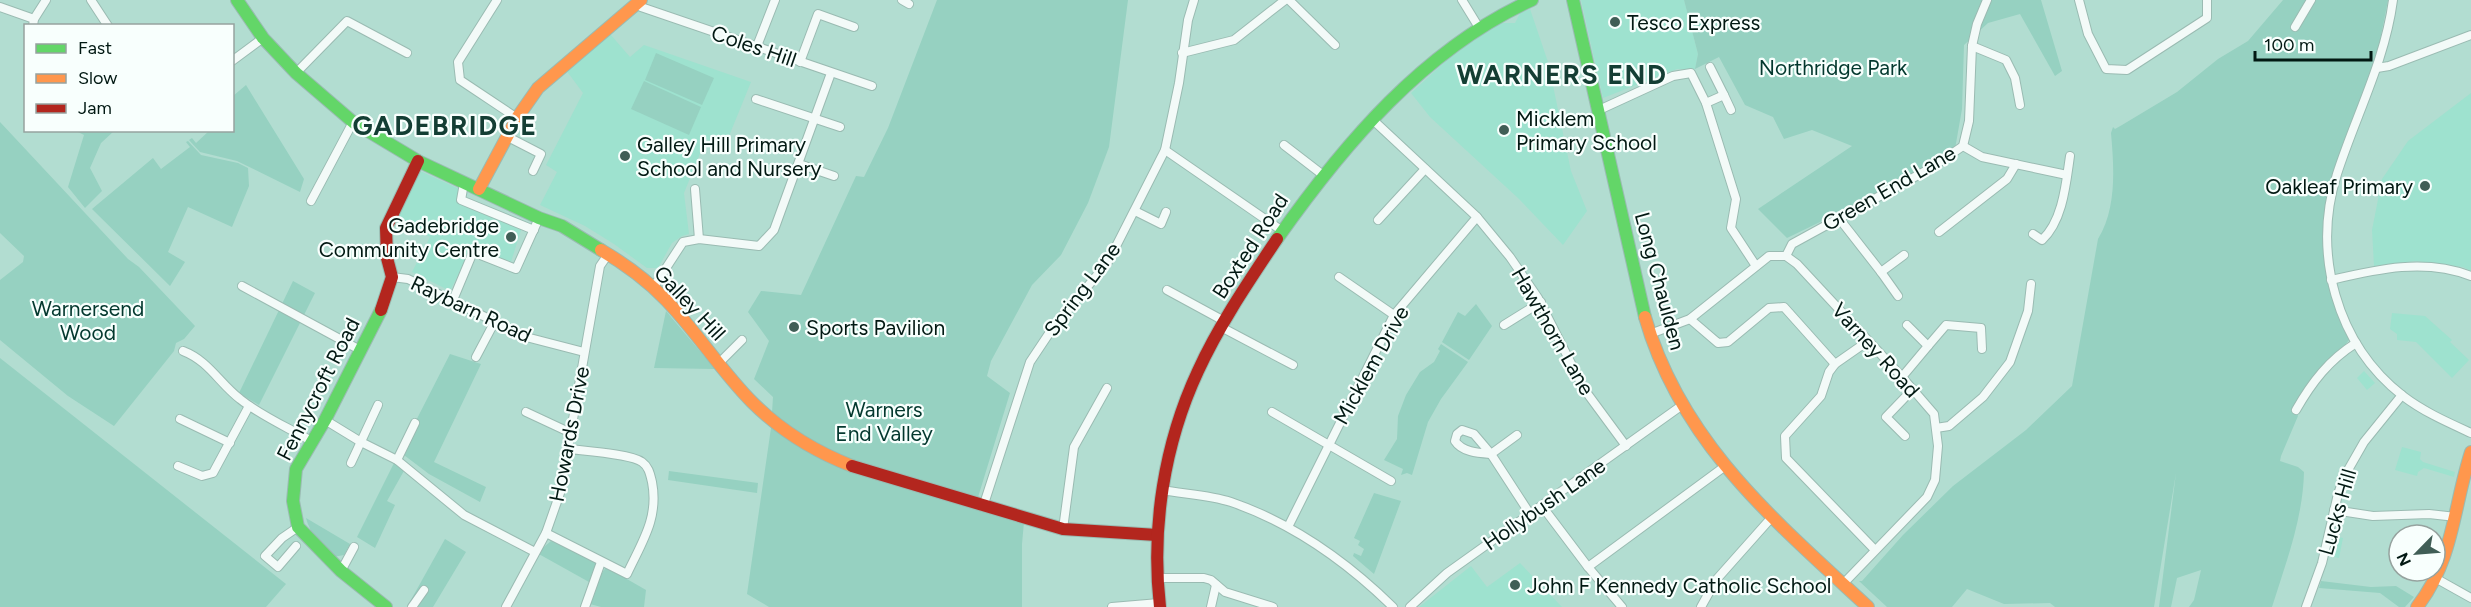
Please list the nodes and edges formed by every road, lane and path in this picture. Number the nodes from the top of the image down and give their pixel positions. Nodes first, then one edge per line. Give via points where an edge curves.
1 (46, 0) edge
2 (91, 0) edge
3 (237, 0) edge
4 (497, 0) edge
5 (775, 0) edge
6 (1194, 0) edge
7 (1287, 0) edge
8 (1462, 0) edge
9 (1532, 0) edge
10 (1573, 0) edge
11 (1987, 0) edge
12 (2079, 0) edge
13 (2207, 0) edge
14 (2311, 0) edge
15 (2393, 0) edge
16 (639, 2) edge
17 (0, 7) edge
18 (34, 22) edge
19 (107, 24) edge
20 (1478, 26) junction
21 (854, 27) dead end
22 (2295, 27) dead end
23 (2471, 35) edge
24 (263, 38) junction
25 (1335, 45) dead end
26 (757, 46) junction
27 (1971, 46) junction
28 (407, 53) dead end
29 (1182, 53) junction
30 (234, 60) edge
31 (800, 62) junction
32 (1710, 67) dead end
33 (2377, 68) junction
34 (296, 73) junction
35 (831, 73) junction
36 (872, 86) dead end
37 (1724, 94) junction
38 (756, 99) dead end
39 (1706, 103) junction
40 (2020, 105) dead end
41 (1599, 110) junction
42 (1731, 110) dead end
43 (516, 118) junction
44 (815, 119) junction
45 (1373, 120) junction
46 (353, 122) junction
47 (840, 127) dead end
48 (506, 136) junction
49 (1284, 145) dead end
50 (1963, 146) junction
51 (1165, 150) junction
52 (2070, 156) dead end
53 (418, 161) junction
54 (799, 164) junction
55 (2016, 164) junction
56 (1425, 169) junction
57 (533, 171) dead end
58 (1323, 175) junction
59 (2067, 175) junction
60 (834, 176) dead end
61 (464, 183) junction
62 (479, 189) junction
63 (694, 189) dead end
64 (311, 201) dead end
65 (1135, 212) junction
66 (1166, 212) dead end
67 (1477, 217) junction
68 (1838, 217) junction
69 (539, 218) junction
70 (1378, 220) dead end
71 (534, 230) junction
72 (1281, 230) junction
73 (1939, 232) dead end
74 (2033, 234) dead end
75 (699, 239) junction
76 (609, 254) junction
77 (1904, 255) dead end
78 (1786, 256) junction
79 (1756, 266) junction
80 (1881, 272) junction
81 (2471, 276) edge
82 (392, 277) junction
83 (1339, 277) dead end
84 (2331, 280) junction
85 (2031, 285) dead end
86 (242, 286) dead end
87 (653, 288) junction
88 (1167, 290) dead end
89 (1898, 296) dead end
90 (453, 300) junction
91 (1540, 302) junction
92 (1394, 315) junction
93 (1690, 319) junction
94 (494, 322) junction
95 (1222, 324) junction
96 (1504, 325) dead end
97 (1907, 326) dead end
98 (1650, 334) junction
99 (742, 340) dead end
100 (1868, 341) junction
101 (2356, 343) junction
102 (1928, 346) junction
103 (1983, 349) dead end
104 (360, 350) junction
105 (183, 351) dead end
106 (584, 352) junction
107 (476, 357) dead end
108 (718, 363) junction
109 (1835, 364) junction
110 (1293, 365) dead end
111 (1902, 377) junction
112 (1107, 388) dead end
113 (1913, 389) junction
114 (2402, 395) junction
115 (378, 405) dead end
116 (1681, 405) junction
117 (249, 406) junction
118 (2296, 410) dead end
119 (526, 412) dead end
120 (1272, 412) dead end
121 (180, 419) dead end
122 (325, 420) junction
123 (415, 423) dead end
124 (1936, 428) junction
125 (572, 433) junction
126 (2471, 433) edge
127 (1517, 435) dead end
128 (1905, 436) dead end
129 (313, 442) junction
130 (362, 442) junction
131 (230, 443) junction
132 (1329, 444) junction
133 (1626, 446) junction
134 (569, 449) junction
135 (2471, 452) edge
136 (398, 460) junction
137 (351, 463) dead end
138 (178, 466) dead end
139 (1724, 468) junction
140 (1391, 481) dead end
141 (1162, 490) junction
142 (1542, 506) junction
143 (983, 507) junction
144 (2334, 510) junction
145 (1530, 514) junction
146 (1772, 517) junction
147 (2456, 518) junction
148 (298, 527) junction
149 (1288, 527) junction
150 (1063, 529) junction
151 (546, 533) junction
152 (1157, 535) junction
153 (296, 546) dead end
154 (354, 547) dead end
155 (1875, 550) junction
156 (535, 552) junction
157 (2447, 555) edge
158 (601, 562) junction
159 (1588, 567) junction
160 (340, 571) junction
161 (1158, 578) junction
162 (2434, 583) edge
163 (2444, 583) edge
164 (1843, 584) junction
165 (1216, 585) junction
166 (424, 590) dead end
167 (2471, 598) edge
168 (1159, 605) edge
169 (386, 607) edge
170 (412, 607) edge
171 (506, 607) edge
172 (585, 607) edge
173 (1112, 607) edge
174 (1211, 607) edge
175 (1273, 607) edge
176 (1393, 607) edge
177 (1410, 607) edge
178 (1622, 607) edge
179 (1701, 607) edge
180 (1868, 607) edge
181 (2306, 607) edge
182 (2417, 607) edge

1 - 18 street
2 - 19 street
3 - 24 street, Galley Hill
4 - 43 street via 458,62 460,80
5 - 26 street
6 - 29 street, Spring Lane
7 - 25 street
7 - 29 street via 1234,40
8 - 20 street
9 - 20 street, Boxted Road
10 - 41 street, Long Chaulden
11 - 27 street, Green End Lane
12 - 13 street via 2088,34 2106,69 2127,70 2206,18
14 - 22 street
15 - 33 street
16 - 26 street, Coles Hill via 642,7
16 - 43 street via 538,88
17 - 18 street
20 - 45 street, Boxted Road via 1417,75
21 - 31 street via 818,14
23 - 33 street
24 - 30 street
24 - 34 street, Galley Hill
26 - 31 street, Coles Hill
27 - 40 street via 2006,60 2015,78
27 - 50 street, Green End Lane via 1969,121
28 - 34 street via 347,21
29 - 51 street, Spring Lane
31 - 35 street, Coles Hill
32 - 37 street
33 - 84 street via 2329,205 2327,250
34 - 46 street, Galley Hill
35 - 36 street, Coles Hill
35 - 44 street
37 - 39 street
37 - 42 street
38 - 44 street
39 - 41 street via 1691,74 1672,76
39 - 79 street via 1736,199 1731,228
41 - 98 street, Long Chaulden
43 - 48 street
44 - 47 street
44 - 54 street
45 - 56 street, Hawthorn Lane
45 - 58 street, Boxted Road
46 - 53 street, Galley Hill
46 - 64 street
48 - 57 street via 541,154
48 - 62 street
49 - 58 street
50 - 55 street via 1982,157
50 - 68 street, Green End Lane via 1932,168
51 - 65 street, Spring Lane
51 - 72 street
52 - 59 street
53 - 61 street, Galley Hill
53 - 82 street, Fennycroft Road via 386,228
54 - 60 street
54 - 75 street via 774,230 759,246
55 - 59 street
55 - 73 street via 2007,179
56 - 67 street, Hawthorn Lane
56 - 70 street
58 - 72 street, Boxted Road
59 - 74 street via 2067,187 2049,234 2042,240
61 - 62 street, Galley Hill
61 - 71 street via 460,200
62 - 69 street, Galley Hill
63 - 75 street
65 - 66 street via 1161,224
65 - 143 street, Spring Lane via 1108,262 1030,362
67 - 91 street, Hawthorn Lane
67 - 92 street, Micklem Drive
68 - 78 street, Green End Lane via 1792,244
68 - 80 street
69 - 71 street
69 - 76 street, Galley Hill via 562,226
71 - 90 street via 516,269 473,252
72 - 95 street, Boxted Road
75 - 87 street via 682,242
76 - 87 street, Galley Hill
76 - 106 street, Howards Drive via 600,266
77 - 80 street
78 - 79 street via 1769,256
78 - 100 street, Varney Road
79 - 93 street
80 - 89 street
81 - 84 street via 2443,268 2406,266
82 - 90 street, Raybarn Road via 408,279
82 - 104 street, Fennycroft Road via 382,308
83 - 92 street
84 - 101 street
85 - 124 street via 2028,310 2010,362 1983,397 1949,426
86 - 104 street
87 - 108 street, Galley Hill
88 - 95 street
90 - 94 street, Raybarn Road
91 - 96 street
91 - 133 street, Hawthorn Lane via 1584,389
92 - 132 street, Micklem Drive
93 - 98 street
93 - 109 street via 1718,344 1728,342 1769,308 1784,307
94 - 106 street, Raybarn Road via 526,337
94 - 107 street
95 - 110 street
95 - 141 street, Boxted Road via 1193,383
97 - 102 street
98 - 116 street, Long Chaulden
99 - 108 street
100 - 109 street
100 - 111 street, Varney Road
101 - 114 street
101 - 118 street via 2316,377
102 - 103 street via 1946,325 1981,328
102 - 111 street
104 - 122 street, Fennycroft Road
105 - 117 street via 198,358
106 - 125 street, Howards Drive
108 - 143 street, Galley Hill via 737,387 775,422 824,455 869,473
109 - 155 street via 1821,396 1785,436 1786,458
111 - 113 street, Varney Road
112 - 150 street via 1074,447
113 - 124 street, Varney Road via 1934,414
113 - 128 street via 1886,417
114 - 126 street
114 - 144 street, Lucks Hill via 2353,459
115 - 130 street
116 - 133 street, Hollybush Lane
116 - 139 street, Long Chaulden
117 - 129 street
117 - 131 street
119 - 125 street
120 - 132 street
121 - 131 street
122 - 129 street, Fennycroft Road
122 - 130 street
123 - 136 street
124 - 155 street, Varney Road via 1935,480 1927,497
125 - 134 street, Howards Drive
127 - 145 street via 1491,454
129 - 148 street, Fennycroft Road via 296,469 293,501
130 - 136 street
130 - 137 street
131 - 138 street via 208,476
132 - 140 street
132 - 149 street, Micklem Drive
133 - 142 street, Hollybush Lane
134 - 151 street, Howards Drive
134 - 158 street via 641,461 650,470 653,518 627,574
135 - 147 street
136 - 156 street via 464,515
139 - 146 street, Long Chaulden
139 - 159 street
141 - 149 street via 1229,502
141 - 152 street, Boxted Road
142 - 145 street, Hollybush Lane
142 - 159 street
143 - 150 street, Galley Hill
144 - 147 street via 2373,516 2410,513
144 - 181 street, Lucks Hill via 2322,563
145 - 177 street, Hollybush Lane via 1447,573
146 - 164 street, Long Chaulden
146 - 179 street via 1716,580
147 - 157 street
148 - 153 street via 265,556 279,567
148 - 160 street
149 - 176 street via 1339,560
150 - 152 street, Galley Hill
151 - 156 street, Howards Drive
151 - 158 street
152 - 161 street, Boxted Road
154 - 160 street
155 - 164 street, Varney Road
156 - 171 street, Howards Drive
158 - 172 street
159 - 178 street
160 - 169 street
161 - 165 street via 1204,578
161 - 168 street, Boxted Road
162 - 182 street
163 - 167 street
164 - 180 street, Long Chaulden
165 - 174 street
165 - 175 street
166 - 170 street
168 - 173 street

